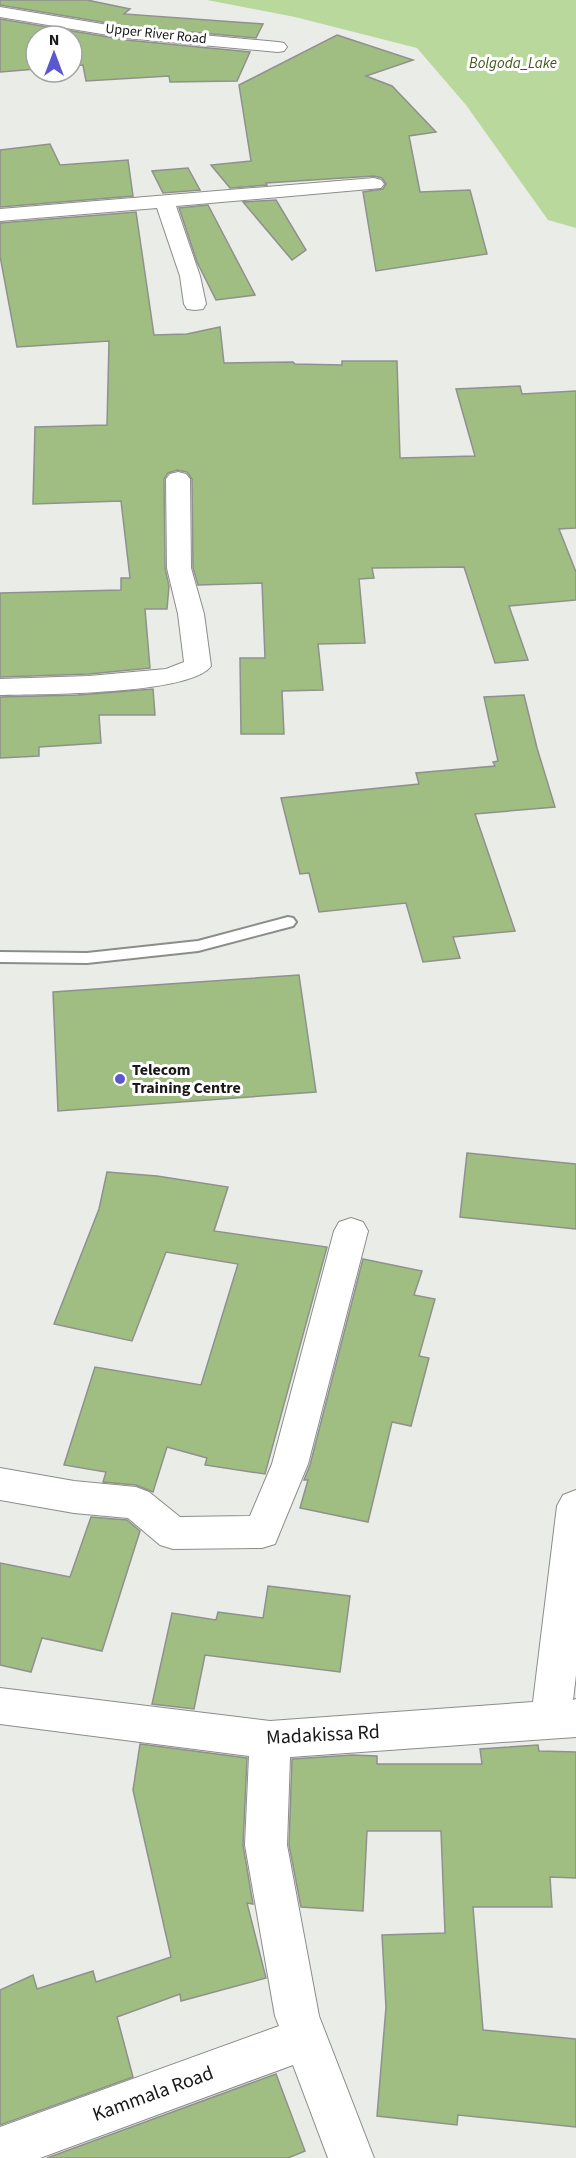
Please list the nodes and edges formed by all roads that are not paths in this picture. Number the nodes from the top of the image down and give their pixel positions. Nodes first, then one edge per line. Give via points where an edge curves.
1 (0, 12) edge
2 (278, 47) dead end
3 (374, 184) dead end
4 (164, 200) junction
5 (0, 214) edge
6 (195, 304) dead end
7 (178, 479) dead end
8 (0, 687) edge
9 (288, 922) dead end
10 (0, 957) edge
11 (351, 1231) dead end
12 (0, 1484) edge
13 (576, 1506) edge
14 (0, 1706) edge
15 (563, 1719) edge
16 (270, 1740) junction
17 (306, 2038) junction
18 (0, 2150) edge
19 (351, 2158) edge

1 - 2 street, Upper River Road via 126,33
3 - 4 street
4 - 5 street
4 - 6 street via 190,276
7 - 8 street via 178,568 191,614 198,666 170,677
9 - 10 lane via 198,946 87,957
11 - 12 street via 290,1464 262,1532 173,1533 136,1503
13 - 15 street
14 - 16 street, Madakissa Rd
15 - 16 street, Madakissa Rd
16 - 17 street via 266,1845 297,2016
17 - 18 street, Kammala Road
17 - 19 street

